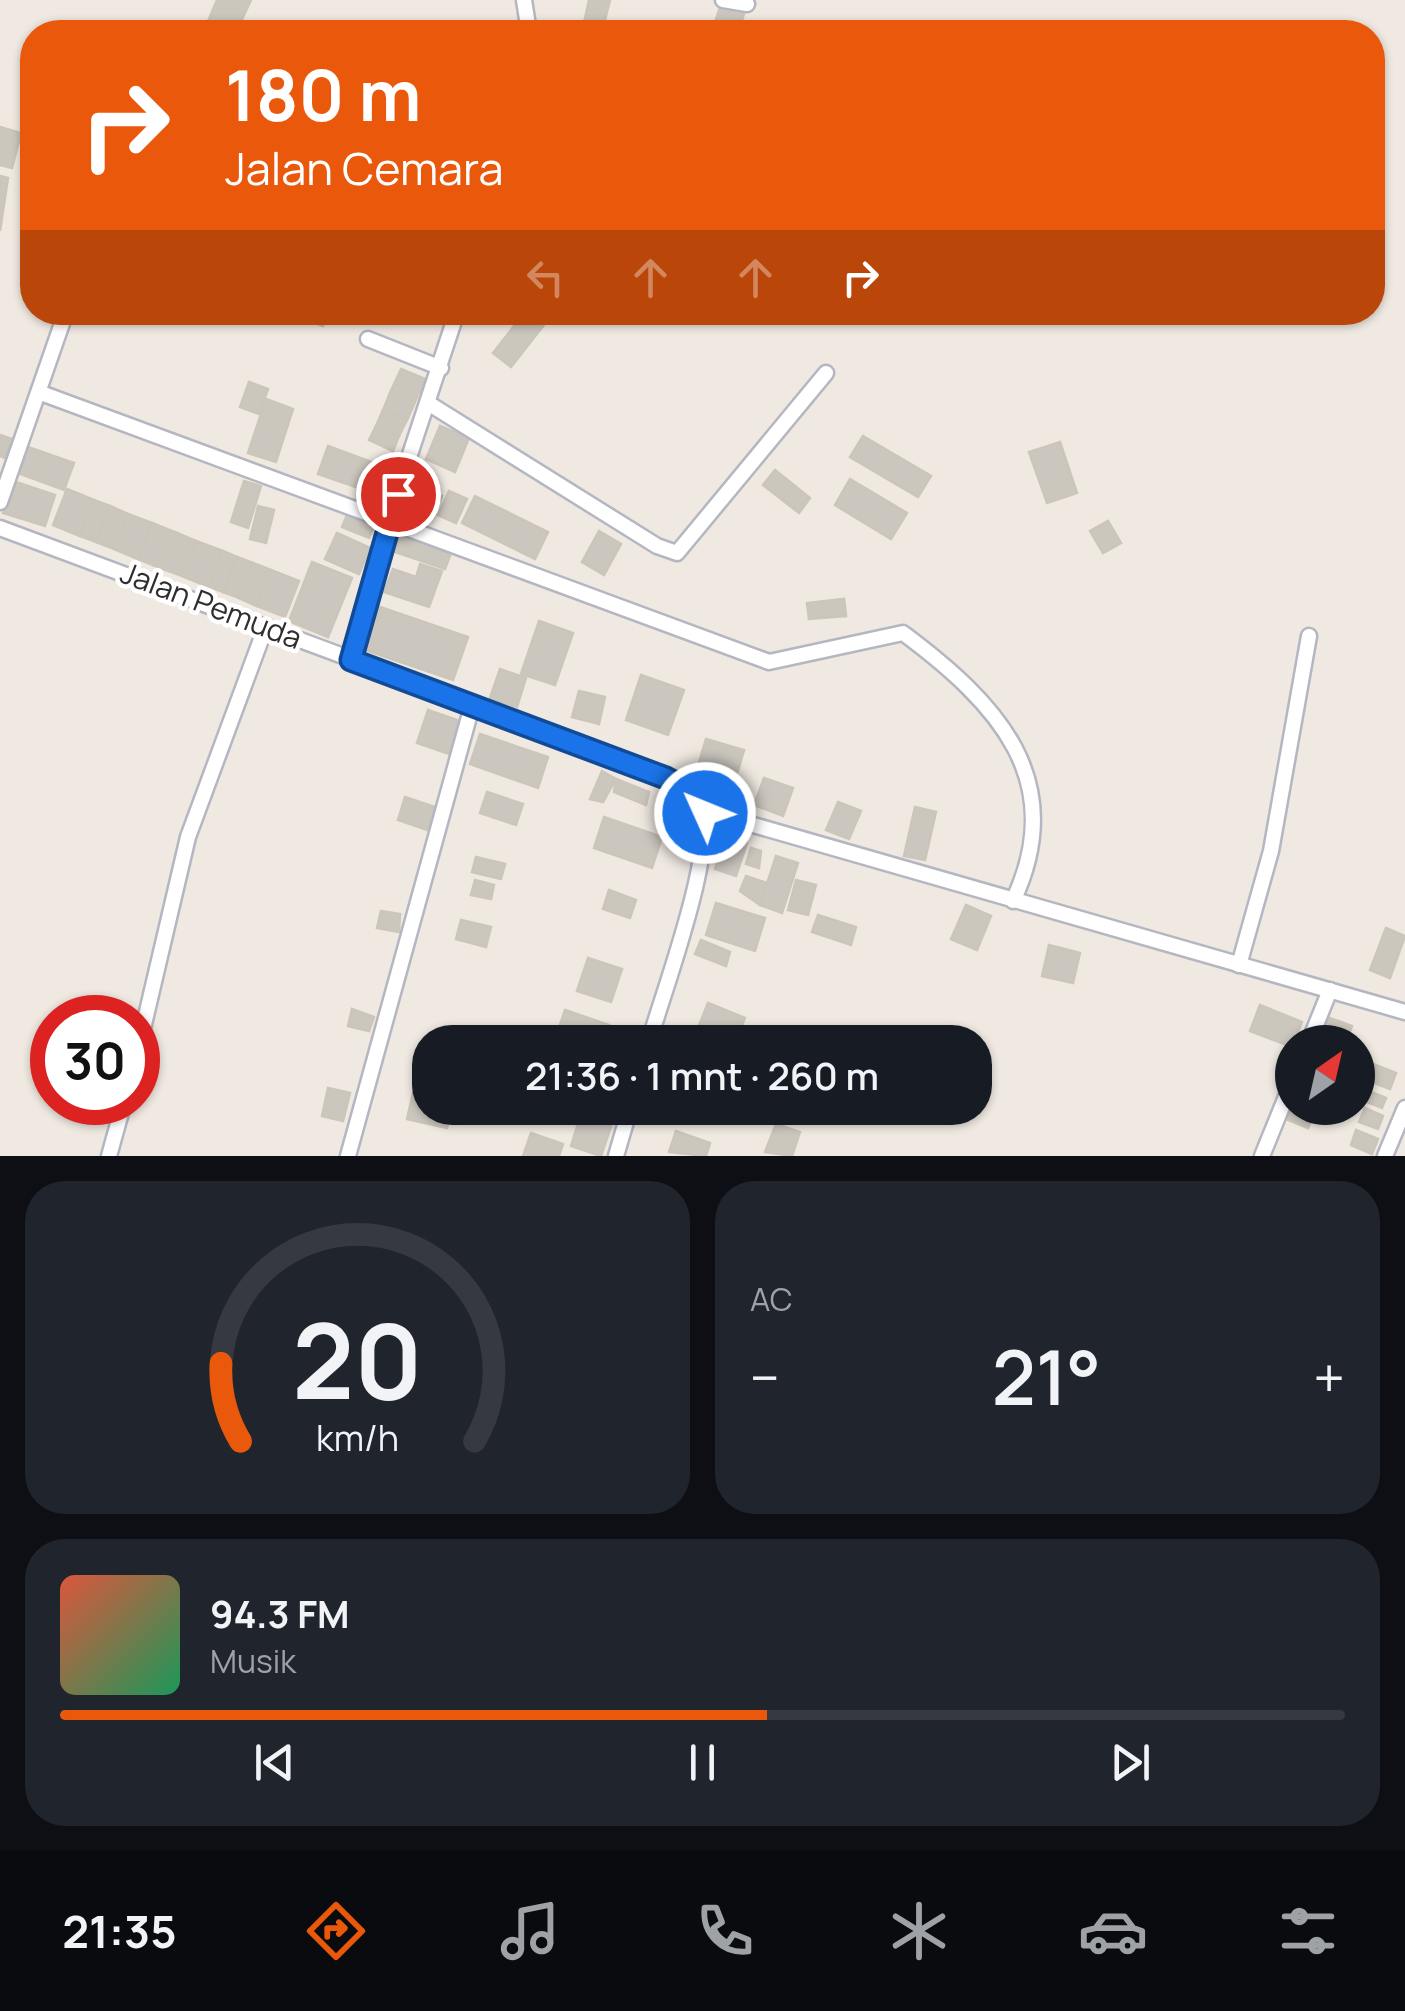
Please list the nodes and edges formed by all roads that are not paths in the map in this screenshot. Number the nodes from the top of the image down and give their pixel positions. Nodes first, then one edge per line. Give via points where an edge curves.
1 (723, 0) edge
2 (747, 4) dead end
3 (62, 325) edge
4 (453, 325) edge
5 (368, 338) dead end
6 (441, 368) junction
7 (826, 373) dead end
8 (41, 393) junction
9 (428, 403) junction
10 (0, 502) edge
11 (388, 521) junction
12 (0, 528) edge
13 (266, 626) junction
14 (1309, 636) dead end
15 (351, 660) junction
16 (472, 706) junction
17 (700, 796) junction
18 (1012, 901) junction
19 (1239, 964) junction
20 (1330, 990) junction
21 (151, 995) edge
22 (1405, 1012) edge
23 (654, 1025) edge
24 (1316, 1025) edge
25 (1405, 1108) edge
26 (1275, 1124) edge
27 (118, 1125) edge
28 (625, 1125) edge
29 (109, 1156) edge
30 (348, 1156) edge
31 (616, 1156) edge
32 (1262, 1156) edge
33 (1385, 1156) edge

1 - 2 street
3 - 8 street
4 - 6 street
5 - 6 street
6 - 9 street
7 - 9 street via 677,553
8 - 10 street
8 - 11 street
9 - 11 street
11 - 15 street
11 - 18 street via 769,662 904,633 959,674 1022,757 1036,818
12 - 13 street, Jalan Pemuda
13 - 15 street, Jalan Pemuda
13 - 21 street via 188,837
14 - 19 street via 1270,851
15 - 16 street, Jalan Pemuda
16 - 17 street, Jalan Pemuda via 634,764
16 - 30 street
17 - 18 street, Jalan Pemuda via 750,824
17 - 23 street via 706,820 702,859
18 - 19 street, Jalan Pemuda
19 - 20 street, Jalan Pemuda
20 - 22 street, Jalan Pemuda
20 - 24 street
25 - 33 street
26 - 32 street
27 - 29 street
28 - 31 street

